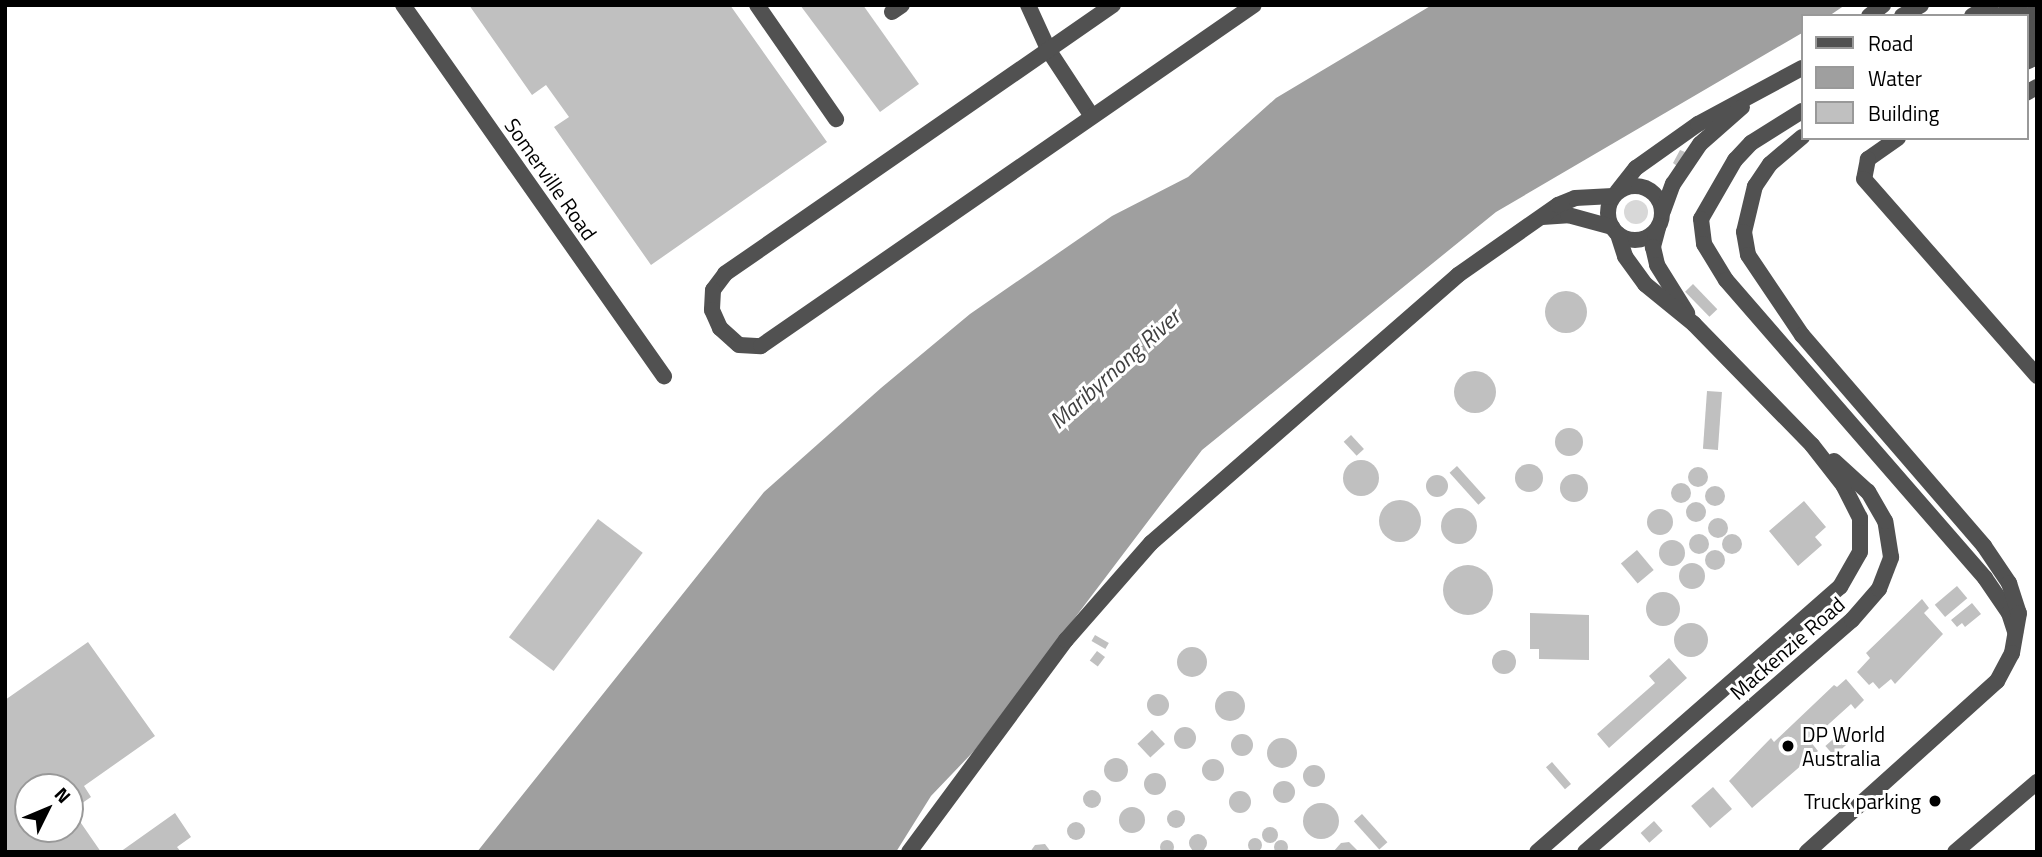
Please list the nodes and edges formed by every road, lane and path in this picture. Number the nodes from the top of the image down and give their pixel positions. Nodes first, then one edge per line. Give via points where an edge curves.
1 (403, 5) edge
2 (757, 5) edge
3 (1028, 5) edge
4 (1113, 5) edge
5 (1254, 5) edge
6 (1921, 5) edge
7 (1991, 5) edge
8 (2020, 5) edge
9 (1905, 14) edge
10 (1975, 14) edge
11 (2003, 14) edge
12 (1049, 51) junction
13 (1800, 69) edge
14 (1761, 93) junction
15 (1800, 112) edge
16 (1091, 115) junction
17 (836, 119) dead end
18 (1800, 139) edge
19 (1895, 140) edge
20 (1615, 194) junction
21 (1663, 211) junction
22 (1542, 217) junction
23 (1658, 228) junction
24 (1615, 231) junction
25 (1694, 324) junction
26 (2037, 376) edge
27 (664, 377) dead end
28 (1812, 444) junction
29 (2016, 640) junction
30 (2037, 782) edge
31 (909, 852) edge
32 (1538, 852) edge
33 (1585, 852) edge
34 (1807, 852) edge
35 (1955, 852) edge

1 - 27 street, Somerville Road
2 - 17 street
3 - 12 street
4 - 12 street
5 - 16 street
6 - 9 street
7 - 10 street
8 - 11 street
12 - 16 street
12 - 16 street via 725,274 713,290 712,310 720,328 739,345 761,346
13 - 14 street
14 - 20 street via 1698,124 1636,168
14 - 21 street via 1700,144 1673,184
15 - 29 street via 1751,143 1735,160 1701,219 1704,244 1726,280 1985,578 2009,613
18 - 29 street via 1770,164 1755,186 1744,232 1748,255 1802,335 1997,565 2016,598
19 - 26 street via 1868,159 1864,179
20 - 21 street via 1633,185 1650,189
20 - 22 street via 1575,198
20 - 24 street via 1608,211
21 - 23 street
22 - 24 street via 1568,215
22 - 31 street via 1423,302 1151,543 1066,640
23 - 24 street via 1639,240
23 - 25 street, Mackenzie Road via 1653,247 1657,265
24 - 25 street, Mackenzie Road via 1625,256 1645,284
25 - 28 street, Mackenzie Road
28 - 32 street, Mackenzie Road via 1854,500 1860,518 1860,552 1854,568 1840,587
28 - 33 street, Mackenzie Road via 1861,485 1885,520 1891,556 1879,589 1852,620
29 - 34 street via 1997,681
30 - 35 street

